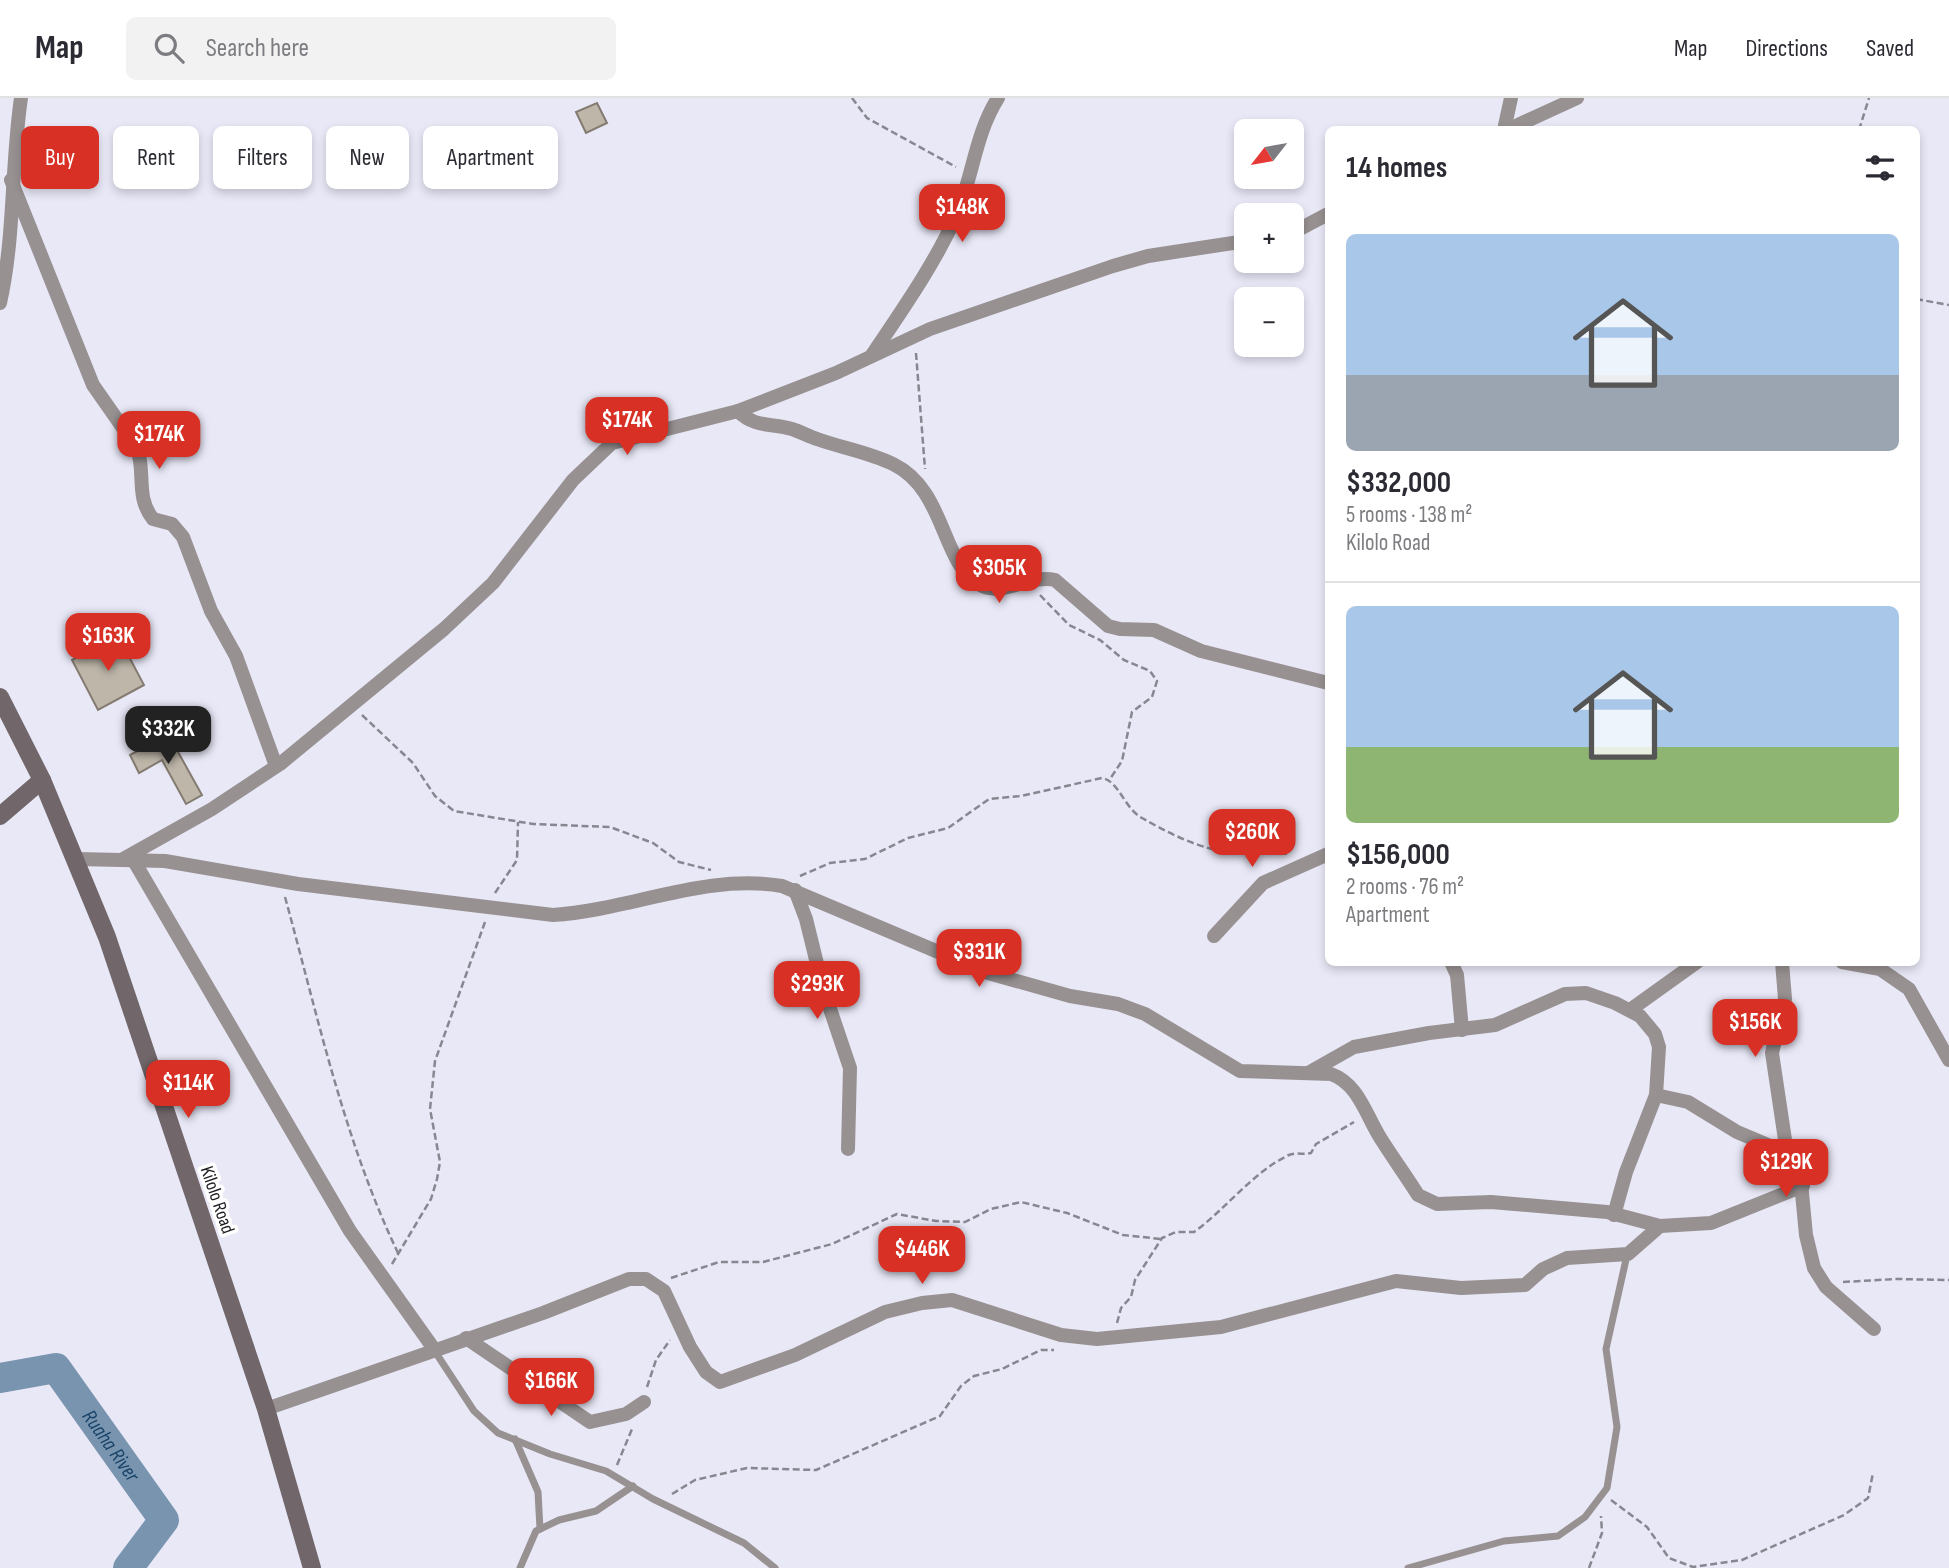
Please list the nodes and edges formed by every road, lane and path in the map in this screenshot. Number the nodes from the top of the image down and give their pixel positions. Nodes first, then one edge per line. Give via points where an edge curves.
1 (21, 98) edge
2 (852, 98) edge
3 (998, 98) edge
4 (1511, 98) edge
5 (1577, 98) edge
6 (1869, 98) edge
7 (1506, 126) edge
8 (1514, 126) edge
9 (1860, 126) edge
10 (968, 174) junction
11 (11, 180) junction
12 (1325, 216) edge
13 (1304, 227) edge
14 (1234, 242) edge
15 (1920, 300) edge
16 (0, 303) edge
17 (1949, 305) edge
18 (915, 336) junction
19 (871, 356) junction
20 (738, 411) junction
21 (924, 487) junction
22 (1010, 586) junction
23 (1325, 682) edge
24 (0, 697) edge
25 (352, 705) junction
26 (276, 766) junction
27 (1110, 779) junction
28 (42, 780) junction
29 (0, 816) edge
30 (518, 822) junction
31 (1324, 856) edge
32 (77, 859) junction
33 (128, 860) junction
34 (716, 871) dead end
35 (281, 881) junction
36 (789, 888) junction
37 (490, 908) junction
38 (1214, 936) dead end
39 (1453, 966) edge
40 (1691, 966) edge
41 (1782, 966) edge
42 (1864, 966) edge
43 (1630, 1010) junction
44 (1462, 1030) junction
45 (1949, 1059) edge
46 (1305, 1075) junction
47 (1656, 1095) junction
48 (1367, 1115) junction
49 (848, 1149) dead end
50 (1787, 1153) junction
51 (1803, 1186) junction
52 (1614, 1215) junction
53 (1660, 1226) junction
54 (1161, 1239) junction
55 (398, 1253) junction
56 (1628, 1254) junction
57 (383, 1280) junction
58 (1949, 1280) edge
59 (654, 1283) junction
60 (1826, 1287) junction
61 (1874, 1329) dead end
62 (1115, 1337) junction
63 (466, 1338) junction
64 (434, 1349) junction
65 (1058, 1351) dead end
66 (644, 1402) dead end
67 (266, 1409) junction
68 (515, 1439) junction
69 (1873, 1473) dead end
70 (633, 1486) junction
71 (1600, 1496) junction
72 (659, 1501) junction
73 (540, 1529) junction
74 (1703, 1567) edge
75 (312, 1568) edge
76 (520, 1568) edge
77 (775, 1568) edge
78 (1408, 1568) edge
79 (1590, 1568) edge

1 - 11 street
2 - 10 path via 867,118
3 - 10 street
4 - 7 street
5 - 8 street
6 - 9 path
10 - 19 street via 957,213 935,258
11 - 16 street via 10,245
11 - 26 street via 93,385 137,448 144,505 153,519 172,524 183,537 211,611 236,656
12 - 13 street
14 - 18 street via 1113,266
15 - 17 path
18 - 19 street
18 - 21 path
19 - 20 street
20 - 21 street via 755,424 789,428 874,455
20 - 25 street via 612,443 573,480 493,583
21 - 22 street via 971,578 982,586
22 - 23 street via 1055,580 1108,626 1154,630 1201,651
22 - 27 path via 1038,593 1069,625 1150,671 1157,681 1152,697 1132,712 1122,761
24 - 28 main road, Kilolo Road
25 - 26 street
25 - 30 path via 413,763 443,804 454,811
26 - 33 street
27 - 31 path via 1127,807 1187,841 1213,850
27 - 36 path via 1094,778 989,799 948,828 908,838 865,859 818,867
28 - 29 main road
28 - 32 main road, Kilolo Road
30 - 34 path via 610,827 653,843 680,862
30 - 37 path via 516,860
31 - 38 street via 1263,883
32 - 33 street
32 - 67 main road, Kilolo Road
33 - 35 street via 165,861
33 - 57 street
35 - 37 street
35 - 55 path via 352,1142
36 - 37 street via 753,881 712,885 593,913 554,915
36 - 46 street via 988,973 1145,1014 1240,1071
36 - 49 street via 806,919 850,1068
37 - 55 path via 435,1061 430,1109 440,1162 437,1179 431,1199
39 - 44 street
40 - 43 street
41 - 50 street via 1786,999 1772,1053
42 - 45 street via 1880,969 1909,989
43 - 44 street via 1586,993 1565,994 1505,1022
43 - 47 street via 1655,1034 1659,1047
44 - 46 street via 1354,1046
46 - 48 street via 1340,1077 1358,1096
47 - 50 street via 1688,1102 1737,1132
47 - 52 street
48 - 52 street via 1426,1201 1491,1202
48 - 54 path via 1316,1144 1311,1153 1289,1155 1268,1168 1194,1232 1171,1233
50 - 51 street
51 - 53 street via 1711,1223
51 - 60 street via 1806,1235 1814,1268
52 - 53 street
53 - 56 street
54 - 59 path via 1123,1235 1067,1213 1021,1202 965,1222 897,1214 832,1244 763,1262 719,1262
54 - 62 path via 1121,1308
55 - 57 path
56 - 62 street via 1567,1258 1543,1269 1525,1285 1461,1288 1396,1281 1221,1327
56 - 71 lane via 1606,1349 1617,1427 1607,1488
57 - 64 street
58 - 60 path via 1871,1280
59 - 62 street via 664,1290 706,1372 720,1382 795,1355 885,1312 952,1300 1061,1335
59 - 63 street via 629,1279
60 - 61 street
63 - 64 street
63 - 66 street via 590,1422 626,1414
64 - 67 street
64 - 68 lane via 486,1424
65 - 72 path via 1041,1350 967,1380 940,1416 816,1470 747,1468 714,1474
67 - 75 main road, Kilolo Road
68 - 70 lane via 606,1471
68 - 73 lane via 538,1492
69 - 74 path via 1868,1498 1844,1516 1742,1560
70 - 72 lane
70 - 73 lane via 596,1511
71 - 74 path via 1641,1521 1668,1558
71 - 78 lane via 1585,1517 1558,1536 1504,1541
71 - 79 path via 1602,1533
72 - 77 lane via 744,1543
73 - 76 lane via 532,1534

